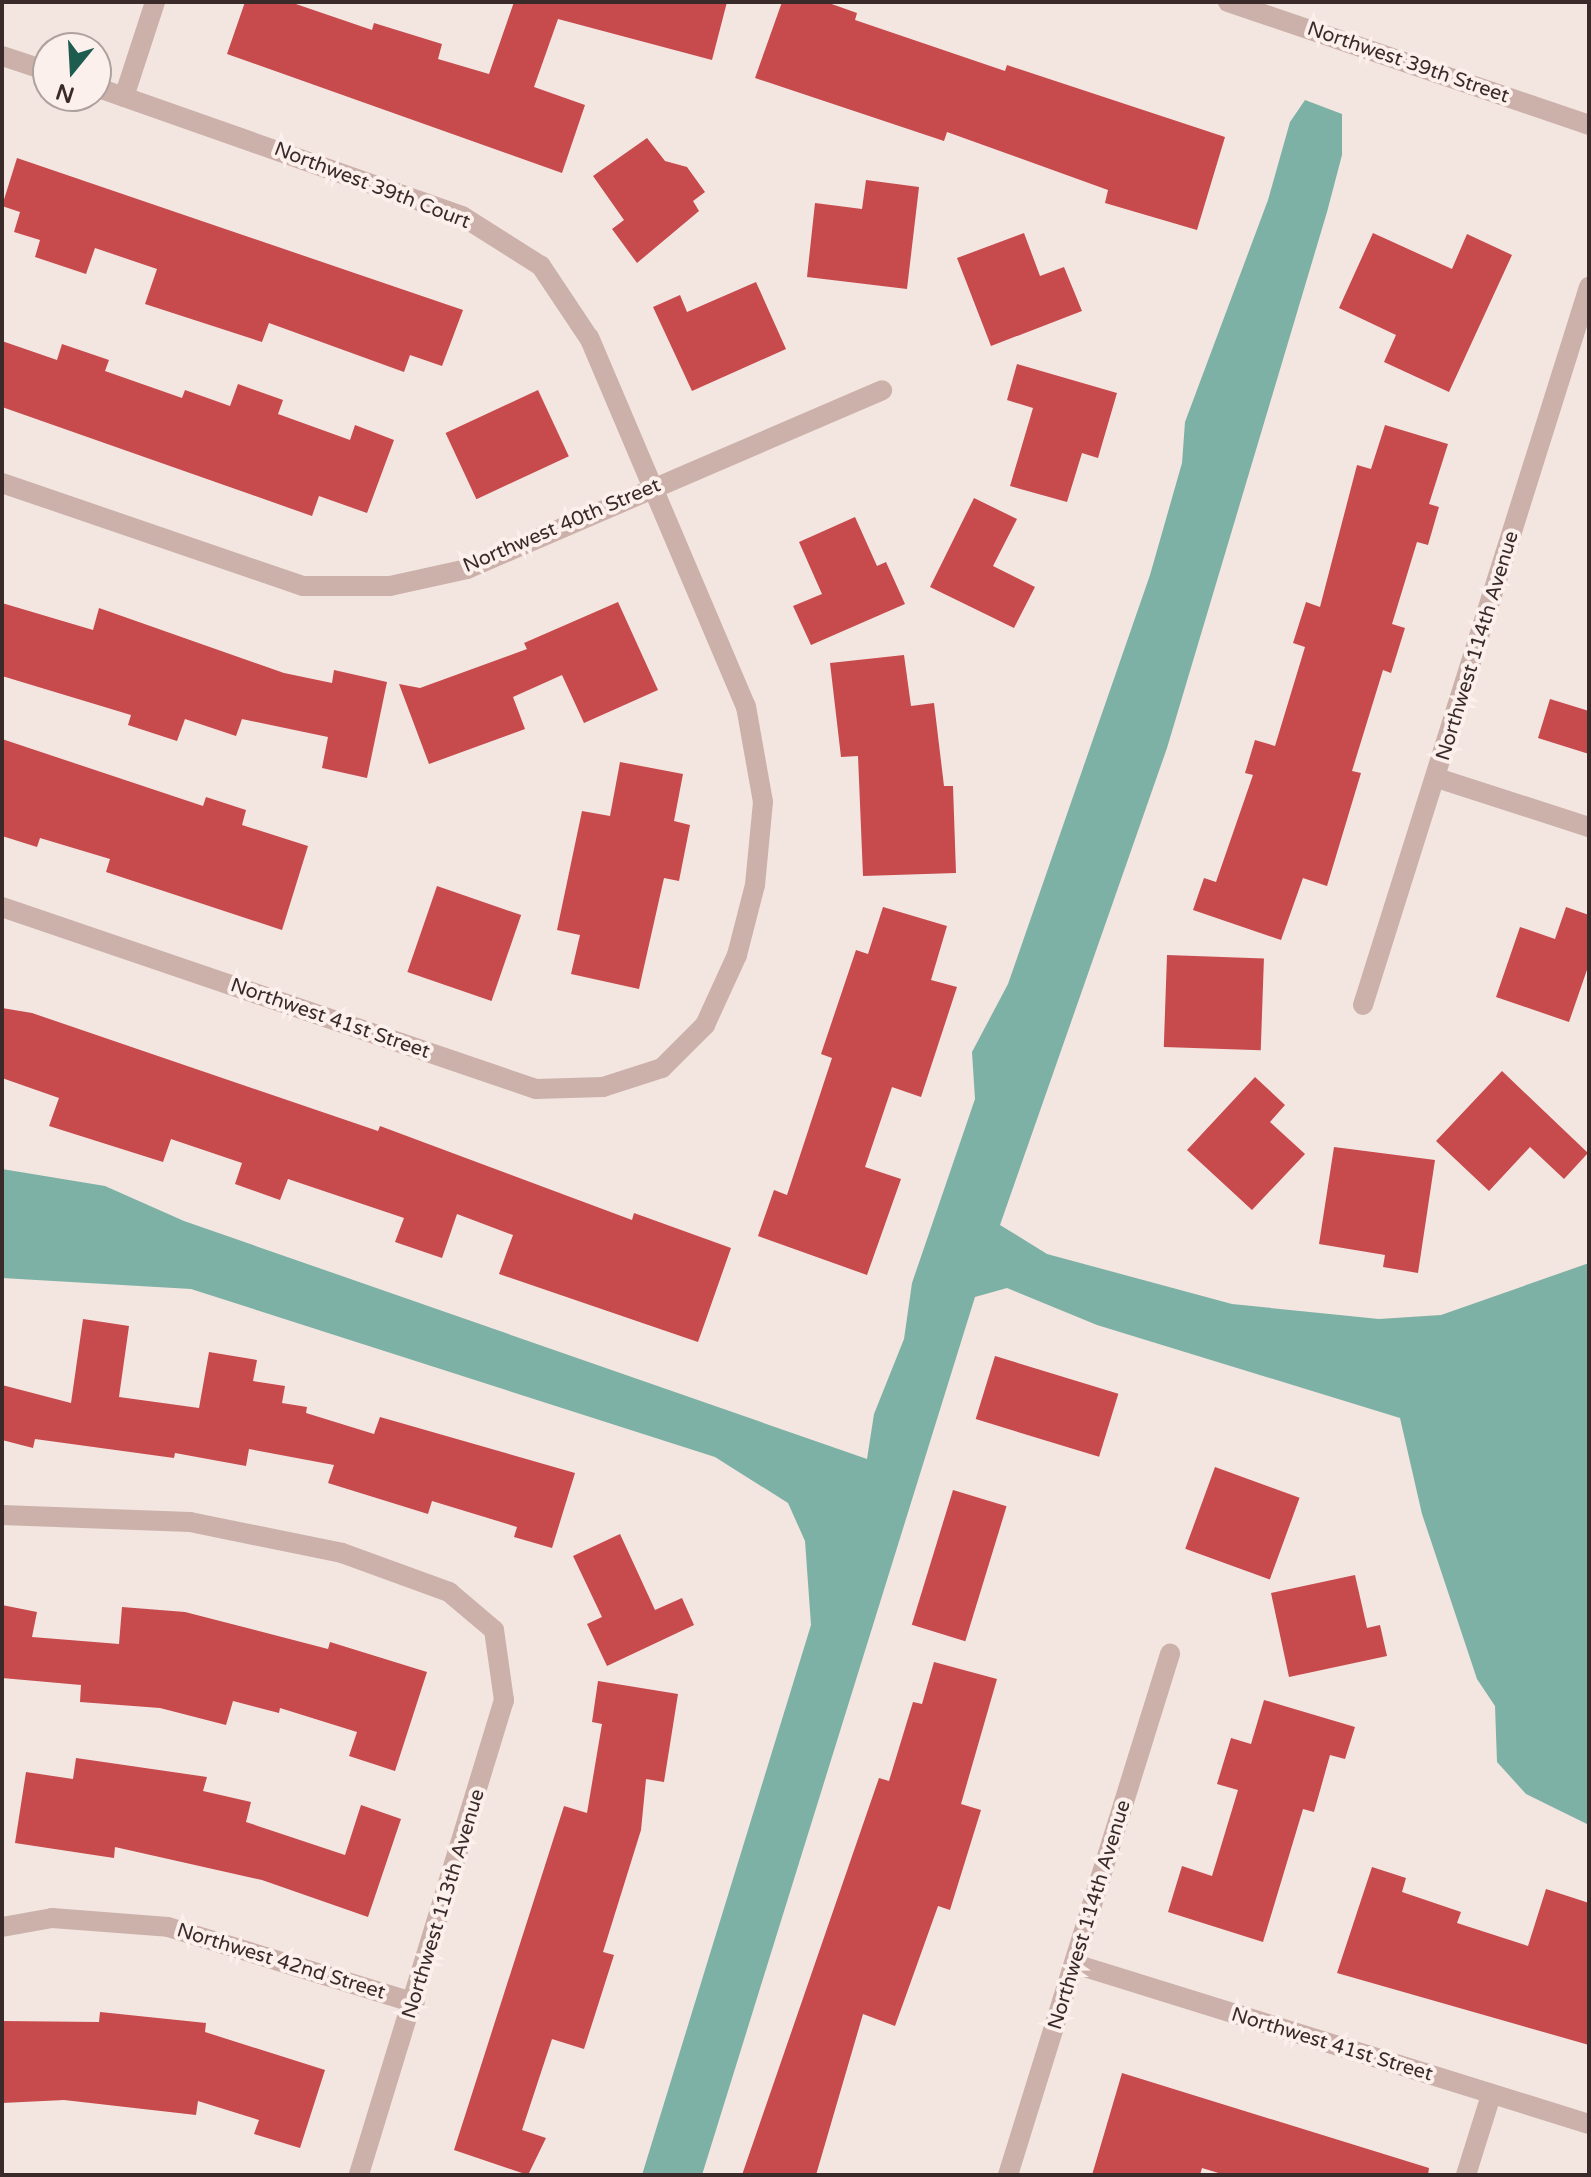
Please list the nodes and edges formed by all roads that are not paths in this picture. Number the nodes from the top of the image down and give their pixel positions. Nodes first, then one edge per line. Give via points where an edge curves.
1 (155, 2) edge
2 (1228, 2) edge
3 (2, 56) edge
4 (32, 66) edge
5 (112, 93) edge
6 (124, 97) junction
7 (1589, 125) edge
8 (1589, 287) edge
9 (882, 390) dead end
10 (2, 483) edge
11 (655, 487) junction
12 (1437, 778) junction
13 (1589, 827) edge
14 (2, 907) edge
15 (1363, 1005) dead end
16 (2, 1515) edge
17 (1170, 1654) dead end
18 (2, 1927) edge
19 (1075, 1964) junction
20 (415, 2003) junction
21 (1491, 2095) junction
22 (1589, 2124) edge
23 (359, 2175) edge
24 (1008, 2175) edge
25 (1466, 2175) edge

1 - 6 street
2 - 7 street, Northwest 39th Street
3 - 4 street
5 - 6 street, Northwest 39th Court
6 - 11 street, Northwest 39th Court via 462,216 541,266 589,338
8 - 12 street, Northwest 114th Avenue
9 - 11 street, Northwest 40th Street
10 - 11 street, Northwest 40th Street via 303,586 390,586 467,569
11 - 14 street, Northwest 41st Street via 746,707 763,802 755,885 737,955 705,1025 662,1068 603,1087 536,1089
12 - 13 street
12 - 15 street, Northwest 114th Avenue
16 - 20 street, Northwest 113th Avenue via 190,1522 342,1553 449,1592 494,1630 504,1700
17 - 19 street, Northwest 114th Avenue
18 - 20 street, Northwest 42nd Street via 52,1918 168,1927
19 - 21 street, Northwest 41st Street
19 - 24 street, Northwest 114th Avenue
20 - 23 street, Northwest 113th Avenue
21 - 22 street, Northwest 41st Street
21 - 25 street

